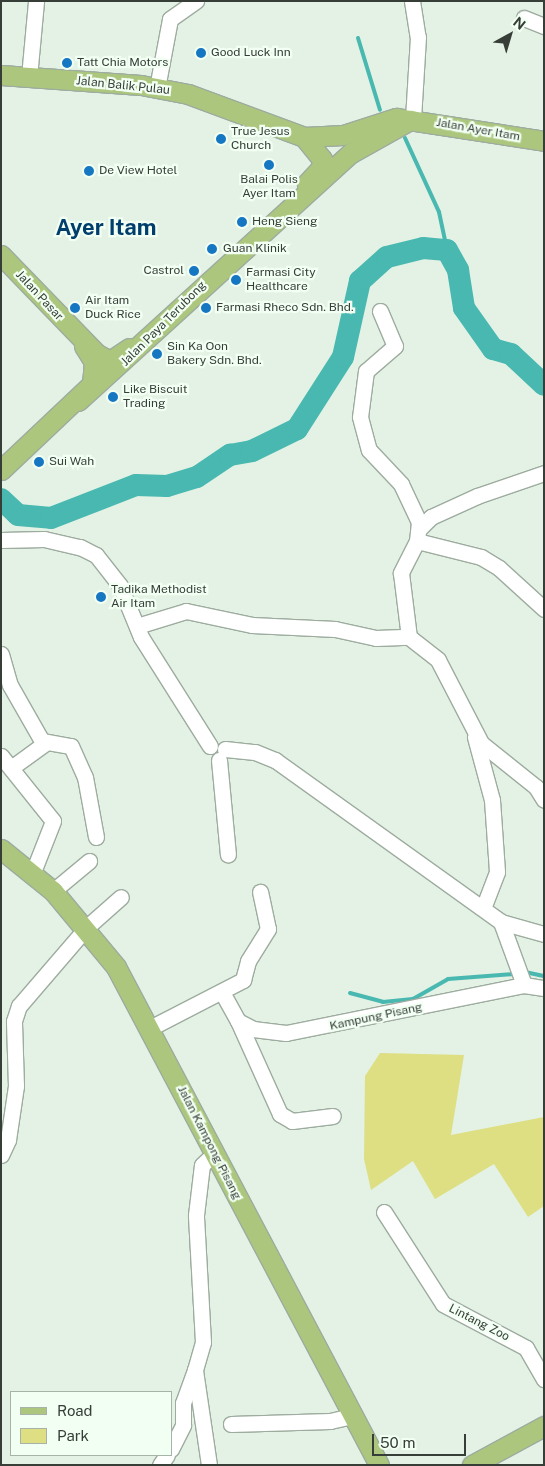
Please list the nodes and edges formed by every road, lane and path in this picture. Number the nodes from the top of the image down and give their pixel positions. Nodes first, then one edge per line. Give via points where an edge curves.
1 (36, 1) edge
2 (196, 1) edge
3 (412, 1) edge
4 (524, 18) dead end
5 (544, 26) edge
6 (1, 76) edge
7 (30, 77) junction
8 (157, 88) junction
9 (413, 118) junction
10 (304, 137) junction
11 (544, 141) edge
12 (288, 207) junction
13 (1, 255) edge
14 (380, 311) dead end
15 (157, 327) junction
16 (77, 337) junction
17 (78, 401) junction
18 (1, 470) edge
19 (544, 473) edge
20 (418, 535) junction
21 (1, 540) edge
22 (544, 609) edge
23 (138, 626) junction
24 (409, 636) junction
25 (1, 654) edge
26 (473, 731) junction
27 (44, 744) junction
28 (218, 752) junction
29 (1, 756) edge
30 (11, 768) junction
31 (544, 800) edge
32 (96, 837) dead end
33 (1, 849) edge
34 (228, 855) dead end
35 (88, 861) dead end
36 (33, 872) junction
37 (53, 891) junction
38 (260, 892) dead end
39 (120, 897) dead end
40 (483, 908) junction
41 (501, 922) junction
42 (87, 928) junction
43 (544, 934) edge
44 (520, 977) junction
45 (544, 988) edge
46 (223, 994) junction
47 (238, 1021) junction
48 (150, 1028) junction
49 (332, 1116) dead end
50 (5, 1139) edge
51 (214, 1154) junction
52 (1, 1155) edge
53 (384, 1212) dead end
54 (195, 1370) junction
55 (544, 1379) edge
56 (183, 1403) junction
57 (352, 1416) junction
58 (172, 1419) edge
59 (231, 1424) dead end
60 (544, 1426) edge
61 (172, 1447) edge
62 (374, 1460) edge
63 (209, 1465) edge
64 (472, 1465) edge

1 - 7 street
2 - 8 street via 170,18
3 - 9 street via 418,37
4 - 5 street
6 - 7 main road, Jalan Balik Pulau
7 - 8 main road, Jalan Balik Pulau
8 - 10 main road, Jalan Balik Pulau via 188,94
9 - 10 main road, Jalan Balik Pulau via 383,120 343,135
9 - 11 main road, Jalan Ayer Itam
9 - 12 main road, Jalan Paya Terubong via 369,140
10 - 12 main road via 318,149 321,168
12 - 15 main road, Jalan Paya Terubong
13 - 16 main road, Jalan Pasar
14 - 20 street via 395,346 366,371 360,417 368,450 400,484
15 - 16 main road, Jalan Pasar via 110,361
15 - 17 main road, Jalan Paya Terubong via 125,362
16 - 17 main road, Jalan Pasar via 94,362 94,377
17 - 18 main road
19 - 20 street via 477,496 430,517
20 - 22 street via 481,557 499,568
20 - 24 street via 401,573
21 - 23 street via 44,539 80,547 96,555 120,586
23 - 24 street via 186,611 252,624 334,629 376,638
23 - 28 street
24 - 26 street via 438,660
25 - 27 street via 10,685
26 - 31 street via 481,743 536,787
26 - 40 street via 492,800 496,862 496,882
27 - 30 street
27 - 32 street via 67,742 72,749 86,777
28 - 34 street
28 - 40 street via 255,752 280,762
29 - 30 street
30 - 36 street via 53,821
33 - 36 main road, Jalan Kampong Pisang
35 - 37 street
36 - 37 main road, Jalan Kampong Pisang
37 - 42 main road, Jalan Kampong Pisang
38 - 46 street via 267,916 266,937 248,961 243,980
39 - 42 street
40 - 41 street
41 - 43 street
41 - 44 street
42 - 48 main road, Jalan Kampong Pisang via 116,967
42 - 50 street via 19,1006
44 - 45 street, Kampung Pisang
44 - 47 street, Kampung Pisang via 306,1031 263,1031
46 - 47 street
46 - 48 street
47 - 49 street via 280,1114 292,1121
48 - 51 main road, Jalan Kampong Pisang
50 - 52 street
51 - 54 street via 202,1165 196,1215 203,1342
51 - 57 main road, Jalan Kampong Pisang
53 - 55 street, Lintang Zoo via 445,1306 526,1348
54 - 56 street
54 - 63 street
56 - 58 street
56 - 61 street via 182,1425
57 - 59 street via 330,1421
57 - 62 main road, Jalan Kampong Pisang
60 - 64 main road

